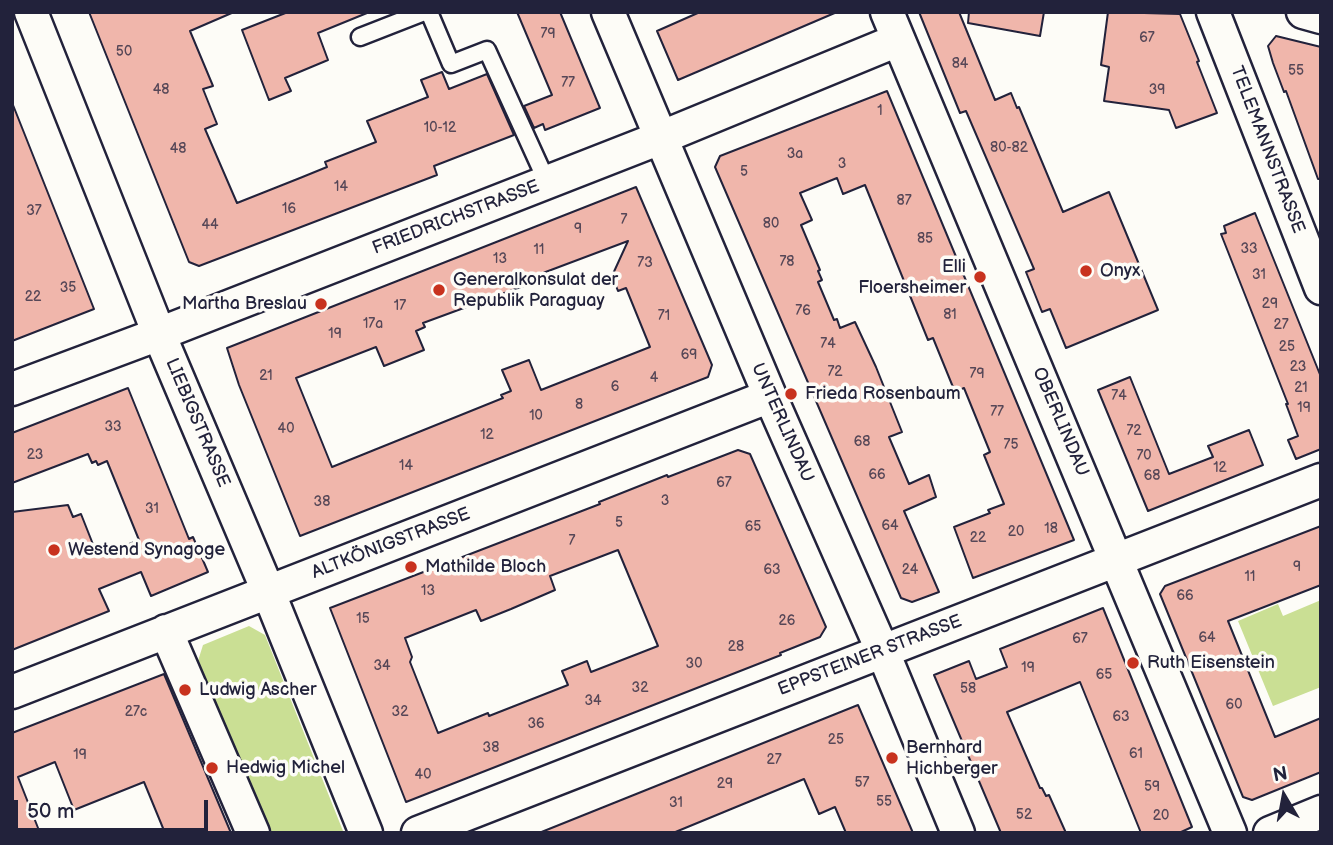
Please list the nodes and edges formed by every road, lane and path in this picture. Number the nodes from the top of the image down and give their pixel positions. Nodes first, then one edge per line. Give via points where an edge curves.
1 (31, 12) edge
2 (427, 12) edge
3 (608, 12) edge
4 (1213, 12) edge
5 (1303, 12) edge
6 (1321, 17) edge
7 (893, 26) edge
8 (360, 37) dead end
9 (660, 138) junction
10 (547, 182) junction
11 (1321, 288) edge
12 (159, 334) junction
13 (12, 389) edge
14 (770, 396) junction
15 (1321, 480) edge
16 (1118, 558) junction
17 (268, 591) junction
18 (166, 631) junction
19 (883, 652) junction
20 (12, 692) edge
21 (1321, 811) edge
22 (253, 833) edge
23 (366, 833) edge
24 (418, 833) edge
25 (958, 833) edge
26 (1230, 833) edge
27 (1270, 833) edge

1 - 12 street, LIEBIGSTRASSE
2 - 8 lane
2 - 10 lane via 451,64 487,50
3 - 9 street, UNTERLINDAU
4 - 11 street, TELEMANNSTRASSE
5 - 6 street
7 - 9 street, FRIEDRICHSTRASSE
7 - 16 street, OBERLINDAU
9 - 10 street, FRIEDRICHSTRASSE
9 - 14 street, UNTERLINDAU
10 - 12 street, FRIEDRICHSTRASSE
12 - 13 street, FRIEDRICHSTRASSE
12 - 17 street, LIEBIGSTRASSE
14 - 17 street, ALTKÖNIGSTRASSE
14 - 19 street, UNTERLINDAU
15 - 16 street, EPPSTEINER STRASSE
16 - 19 street, EPPSTEINER STRASSE
16 - 26 street, OBERLINDAU
17 - 18 street, ALTKÖNIGSTRASSE
17 - 23 street, LIEBIGSTRASSE
18 - 20 street, ALTKÖNIGSTRASSE
18 - 22 street
19 - 24 street, EPPSTEINER STRASSE
19 - 25 street, UNTERLINDAU
21 - 27 street

